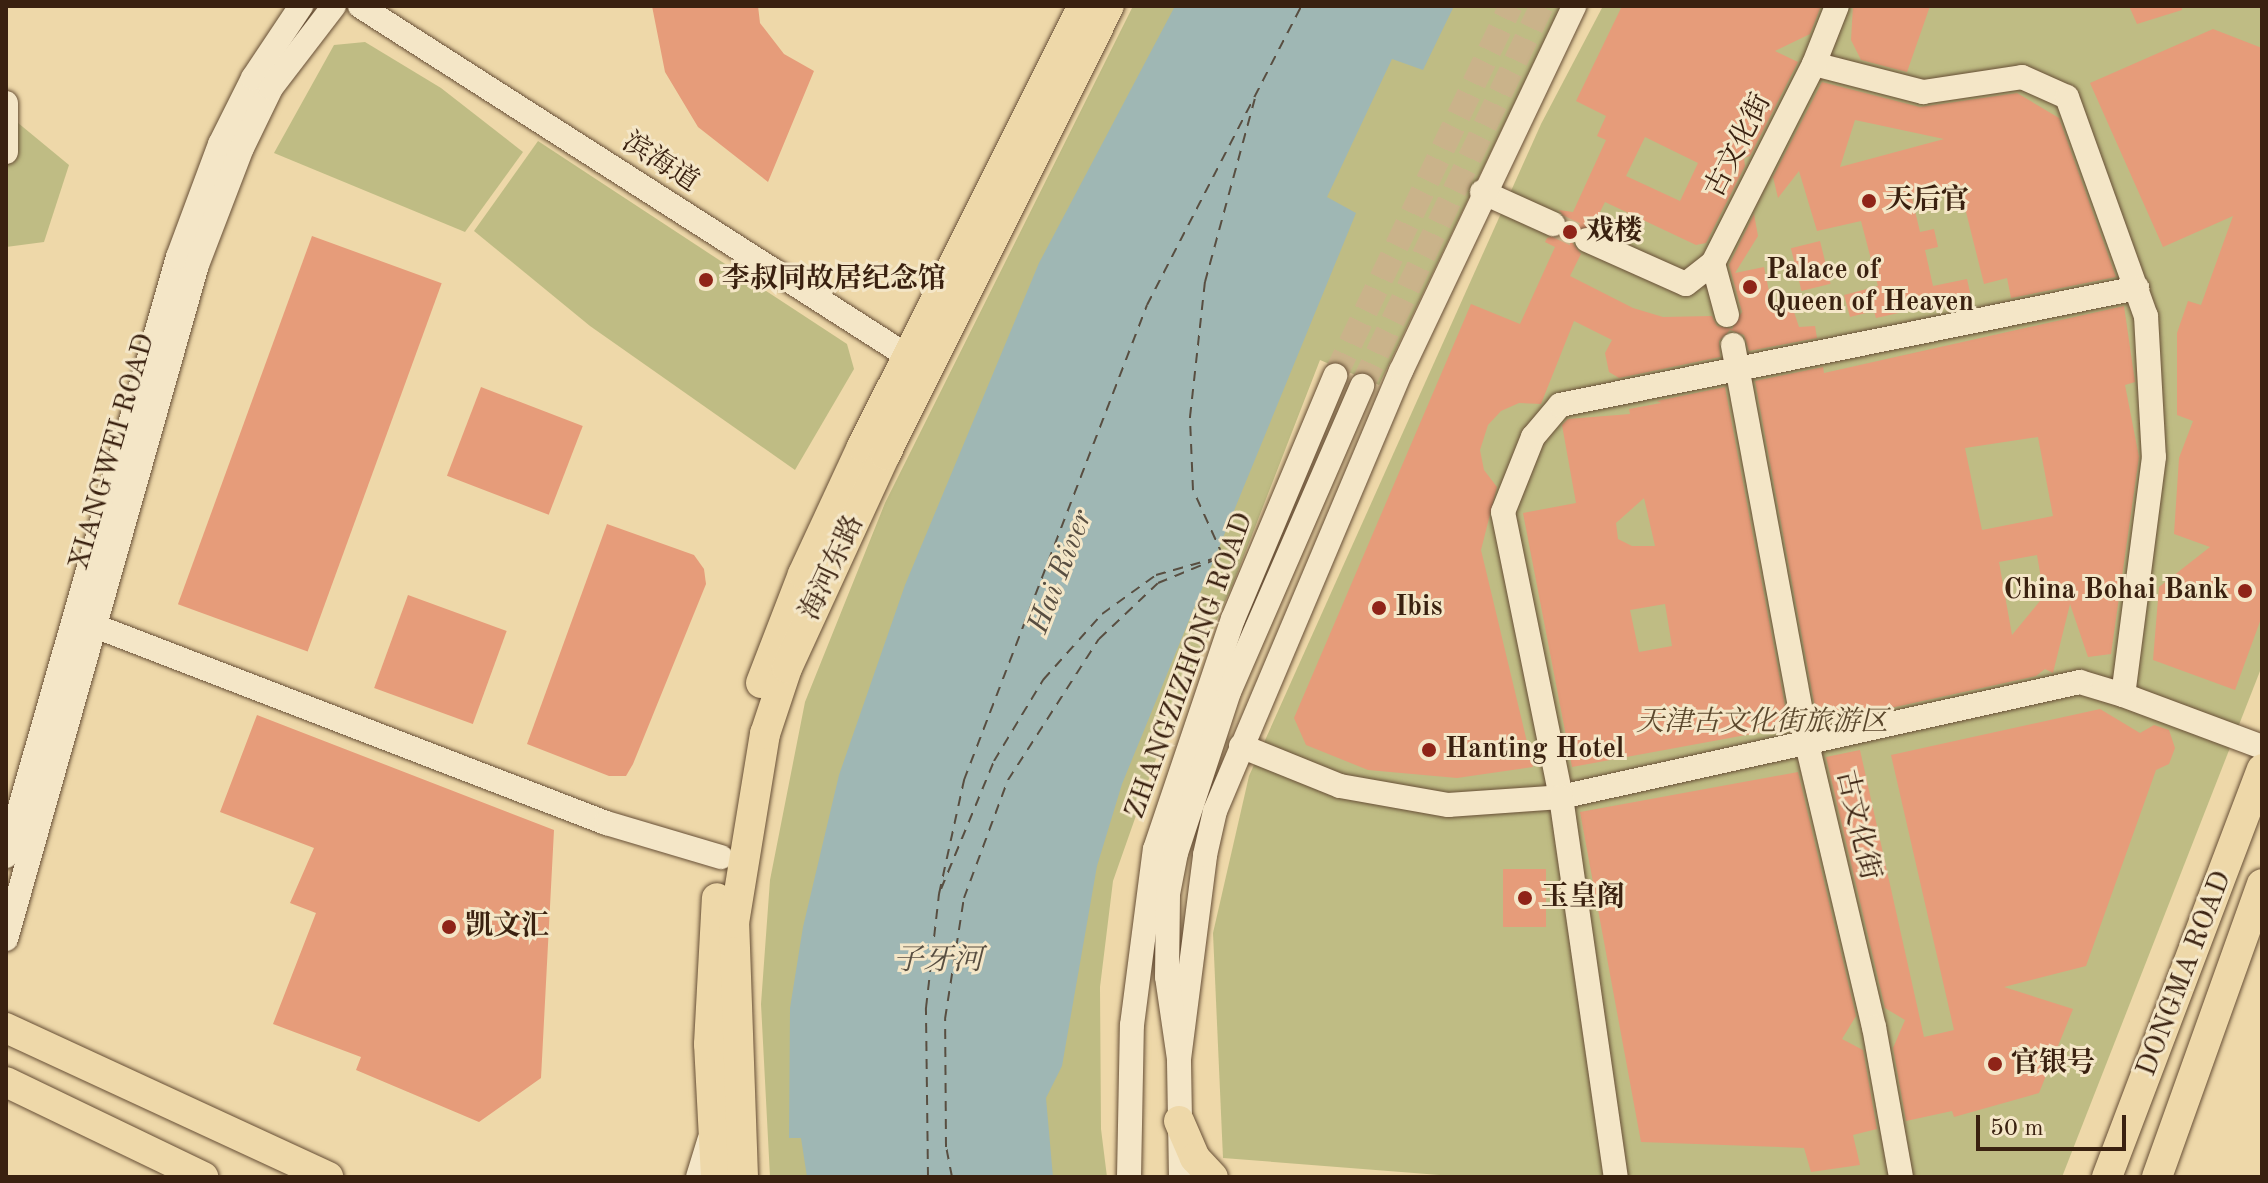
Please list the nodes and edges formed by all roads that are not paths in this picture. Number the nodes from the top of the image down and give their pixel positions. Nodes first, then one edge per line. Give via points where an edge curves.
1 (301, 6) edge
2 (334, 6) edge
3 (360, 6) edge
4 (1083, 6) edge
5 (1109, 6) edge
6 (1574, 6) edge
7 (1837, 6) edge
8 (1814, 64) junction
9 (6, 103) edge
10 (6, 152) edge
11 (1482, 192) junction
12 (1553, 224) tunnel mouth
13 (1587, 240) tunnel mouth
14 (1713, 263) junction
15 (1686, 284) junction
16 (2137, 288) junction
17 (1733, 345) dead end
18 (918, 363) junction
19 (1738, 369) junction
20 (1335, 376) tunnel mouth
21 (1362, 386) tunnel mouth
22 (85, 622) junction
23 (2123, 695) junction
24 (1807, 744) junction
25 (1241, 746) junction
26 (2262, 747) edge
27 (2262, 770) edge
28 (25, 793) edge
29 (1561, 797) junction
30 (6, 856) edge
31 (721, 857) junction
32 (2262, 884) edge
33 (6, 939) edge
34 (6, 1028) edge
35 (1179, 1059) junction
36 (6, 1082) edge
37 (1179, 1121) junction
38 (711, 1123) junction
39 (317, 1175) edge
40 (203, 1177) edge
41 (698, 1177) edge
42 (716, 1177) edge
43 (743, 1177) edge
44 (1129, 1177) edge
45 (1181, 1177) edge
46 (1213, 1177) edge
47 (1616, 1177) edge
48 (1901, 1177) edge
49 (2107, 1177) edge
50 (2157, 1177) edge

1 - 22 street, XIANGWEI ROAD via 253,78 207,175 178,257
2 - 22 street, XIANGWEI ROAD via 271,88 227,184
3 - 18 street, 滨海道
4 - 18 main road, 海河东路
5 - 18 main road, 海河东路
6 - 11 street
7 - 8 street, 古文化街
8 - 14 street, 古文化街
8 - 16 street via 1923,92 2022,77 2067,97
9 - 10 street
11 - 12 street
11 - 25 street
13 - 15 street
14 - 15 street
14 - 15 street via 1726,310
16 - 19 street
16 - 23 street via 2146,316 2154,457
17 - 19 street, 古文化街
18 - 31 main road, 海河东路 via 803,574 768,661 733,781
18 - 43 main road, 海河东路 via 787,668 753,785 734,923
19 - 24 street, 古文化街
19 - 29 street via 1560,405 1533,437 1503,512
20 - 44 street, ZHANGZIZHONG ROAD via 1233,619 1155,849 1132,1025
21 - 35 street, ZHANGZIZHONG ROAD via 1229,692 1176,853 1168,894 1167,977
22 - 28 street, XIANGWEI ROAD
22 - 31 street via 606,823
23 - 24 street via 2080,682
23 - 26 street
24 - 29 street
24 - 48 street, 古文化街 via 1874,1027
25 - 29 street via 1340,786 1448,805
25 - 35 street via 1205,855
27 - 49 main road, DONGMA ROAD
28 - 30 street, XIANGWEI ROAD
28 - 33 street, XIANGWEI ROAD
29 - 47 street
31 - 38 main road, 海河东路 via 709,1044
32 - 50 main road
34 - 39 main road
35 - 37 street, ZHANGZIZHONG ROAD
36 - 40 main road
37 - 45 street, ZHANGZIZHONG ROAD
37 - 46 main road via 1195,1158
38 - 41 street
38 - 42 main road, 海河东路

